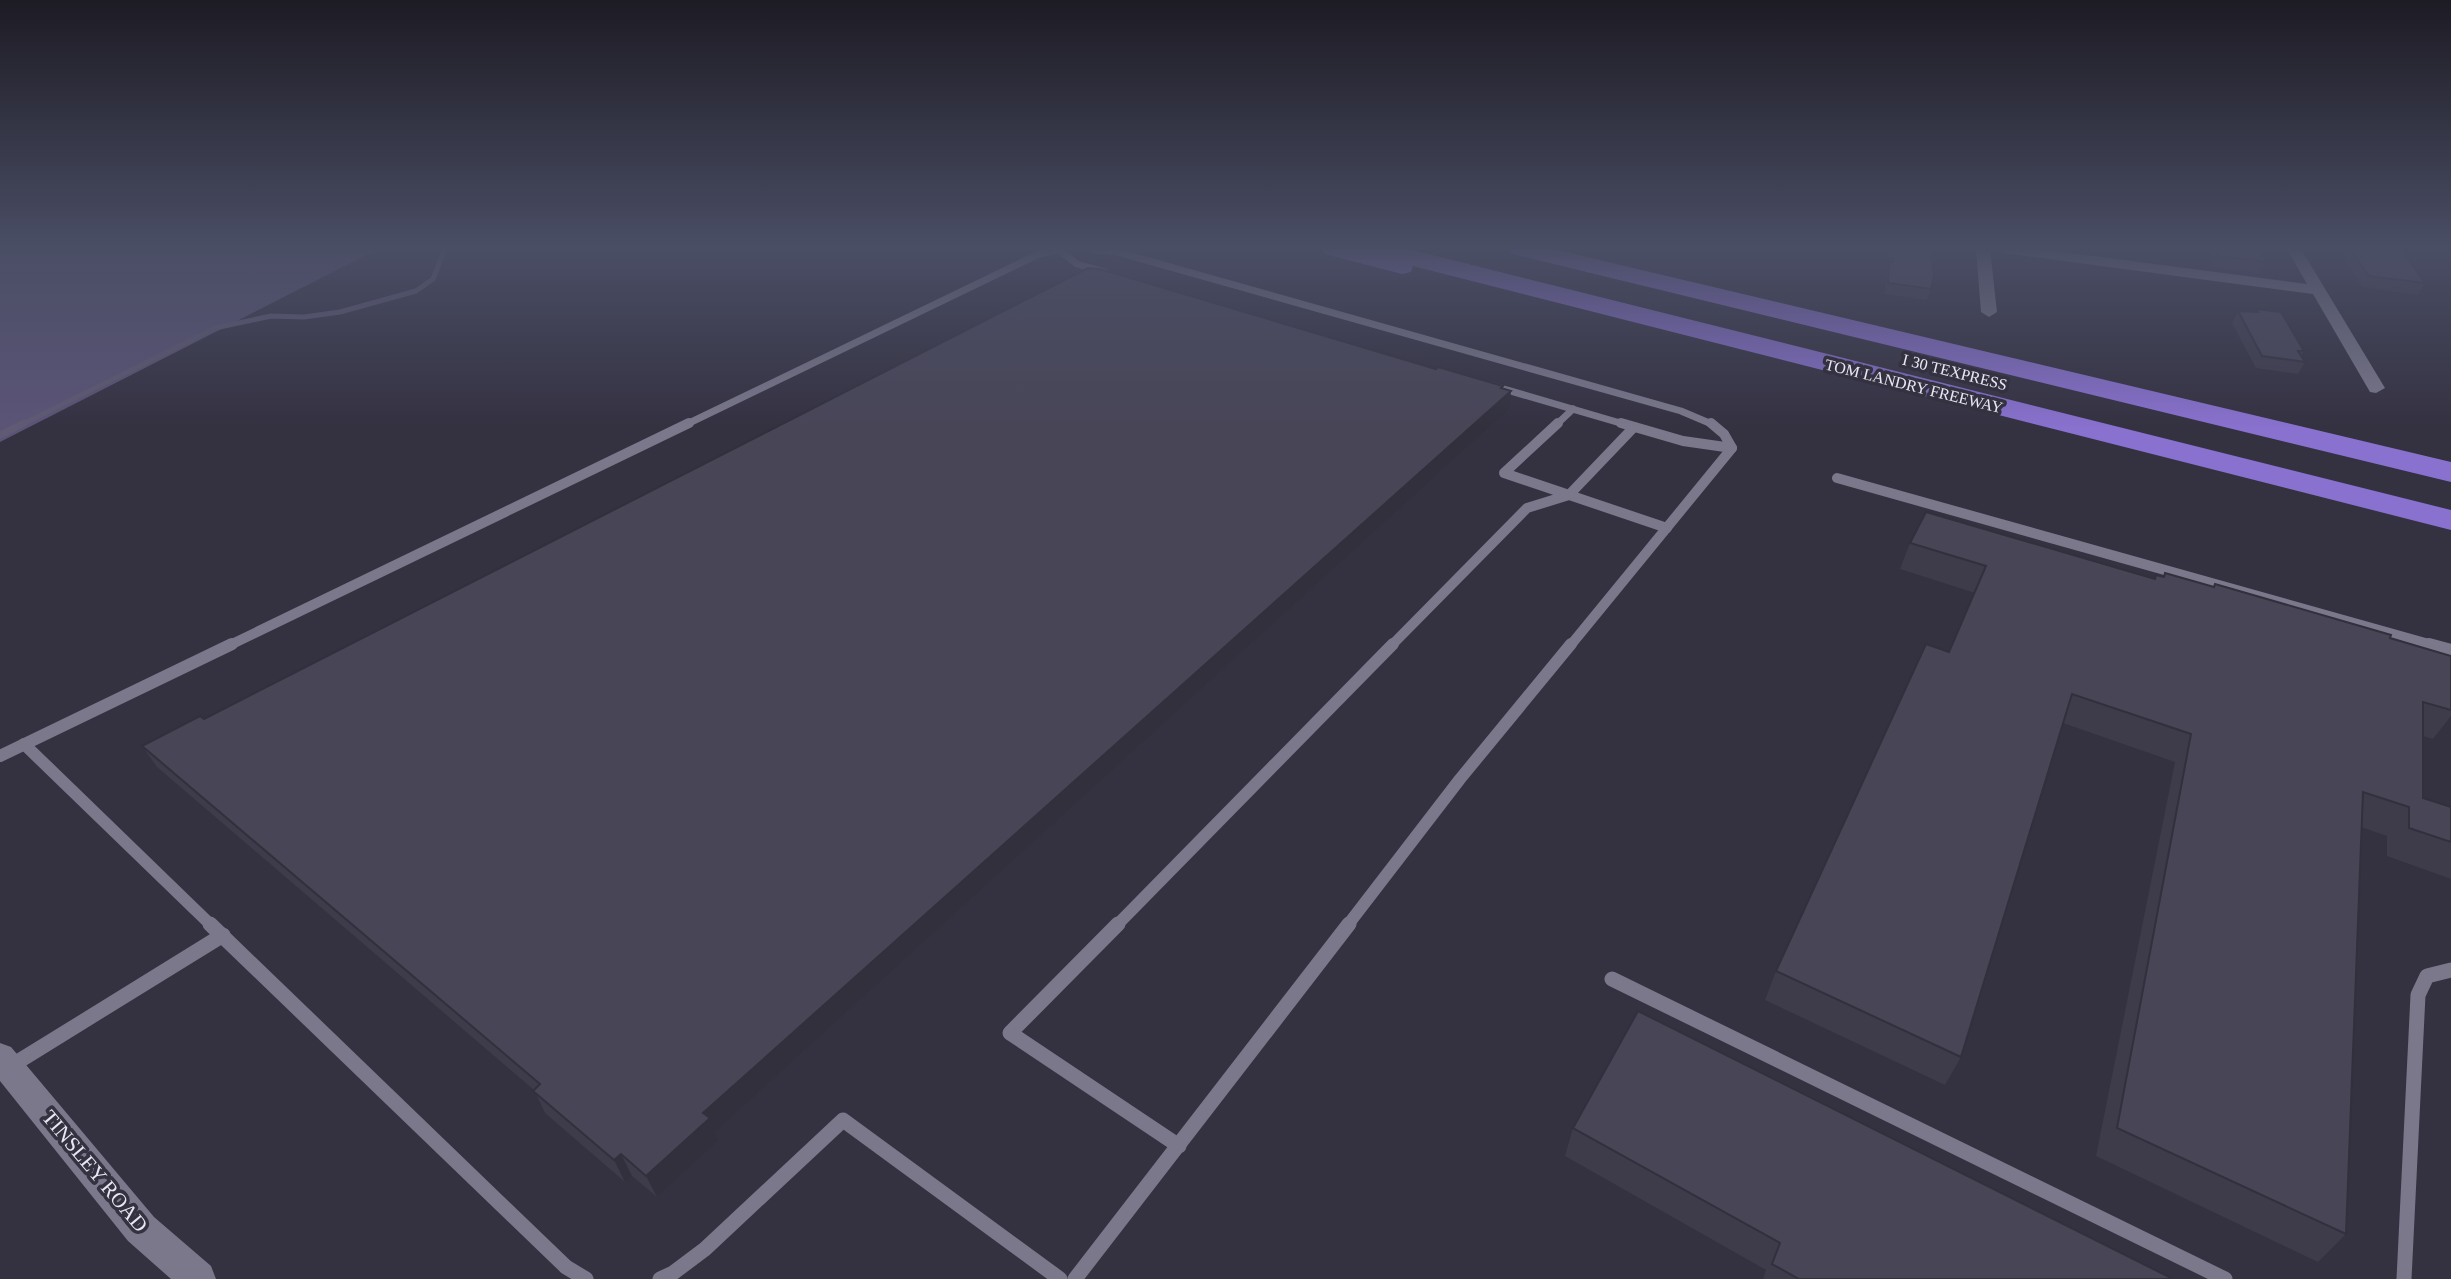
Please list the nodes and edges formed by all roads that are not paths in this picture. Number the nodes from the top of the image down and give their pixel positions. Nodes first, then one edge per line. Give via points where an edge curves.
1 (925, 309) edge
2 (1318, 309) edge
3 (1612, 309) edge
4 (1702, 309) edge
5 (1772, 309) edge
6 (1989, 309) edge
7 (2330, 309) edge
8 (1989, 312) dead end
9 (1479, 382) edge
10 (2376, 388) dead end
11 (1573, 409) junction
12 (1634, 427) junction
13 (1732, 448) junction
14 (2451, 472) edge
15 (1837, 478) dead end
16 (2451, 493) edge
17 (1569, 495) junction
18 (2451, 520) edge
19 (1667, 528) junction
20 (2451, 650) edge
21 (24, 744) junction
22 (0, 756) edge
23 (223, 935) junction
24 (2451, 970) edge
25 (1612, 979) dead end
26 (4, 1062) edge
27 (1179, 1146) junction
28 (198, 1279) edge
29 (586, 1279) edge
30 (660, 1279) edge
31 (1060, 1279) edge
32 (1075, 1279) edge
33 (2225, 1279) edge
34 (2404, 1279) edge

1 - 21 lane
2 - 13 lane via 1682,411 1717,426 1729,437
3 - 18 highway, TOM LANDRY FREEWAY
4 - 16 highway, I 30 TEXPRESS
5 - 14 highway
6 - 8 street
7 - 10 street
9 - 11 lane
11 - 12 lane
11 - 17 lane via 1504,473
12 - 13 lane
12 - 17 lane
13 - 19 lane
15 - 20 lane
17 - 19 lane
17 - 27 lane via 1527,508 1010,1033
19 - 27 lane via 1460,779
21 - 22 lane
21 - 23 lane
23 - 26 lane
23 - 29 lane via 566,1267
24 - 34 lane via 2427,976 2418,995
25 - 33 lane
26 - 28 street, TINSLEY ROAD via 141,1229
27 - 32 lane
30 - 31 lane via 705,1249 843,1120

